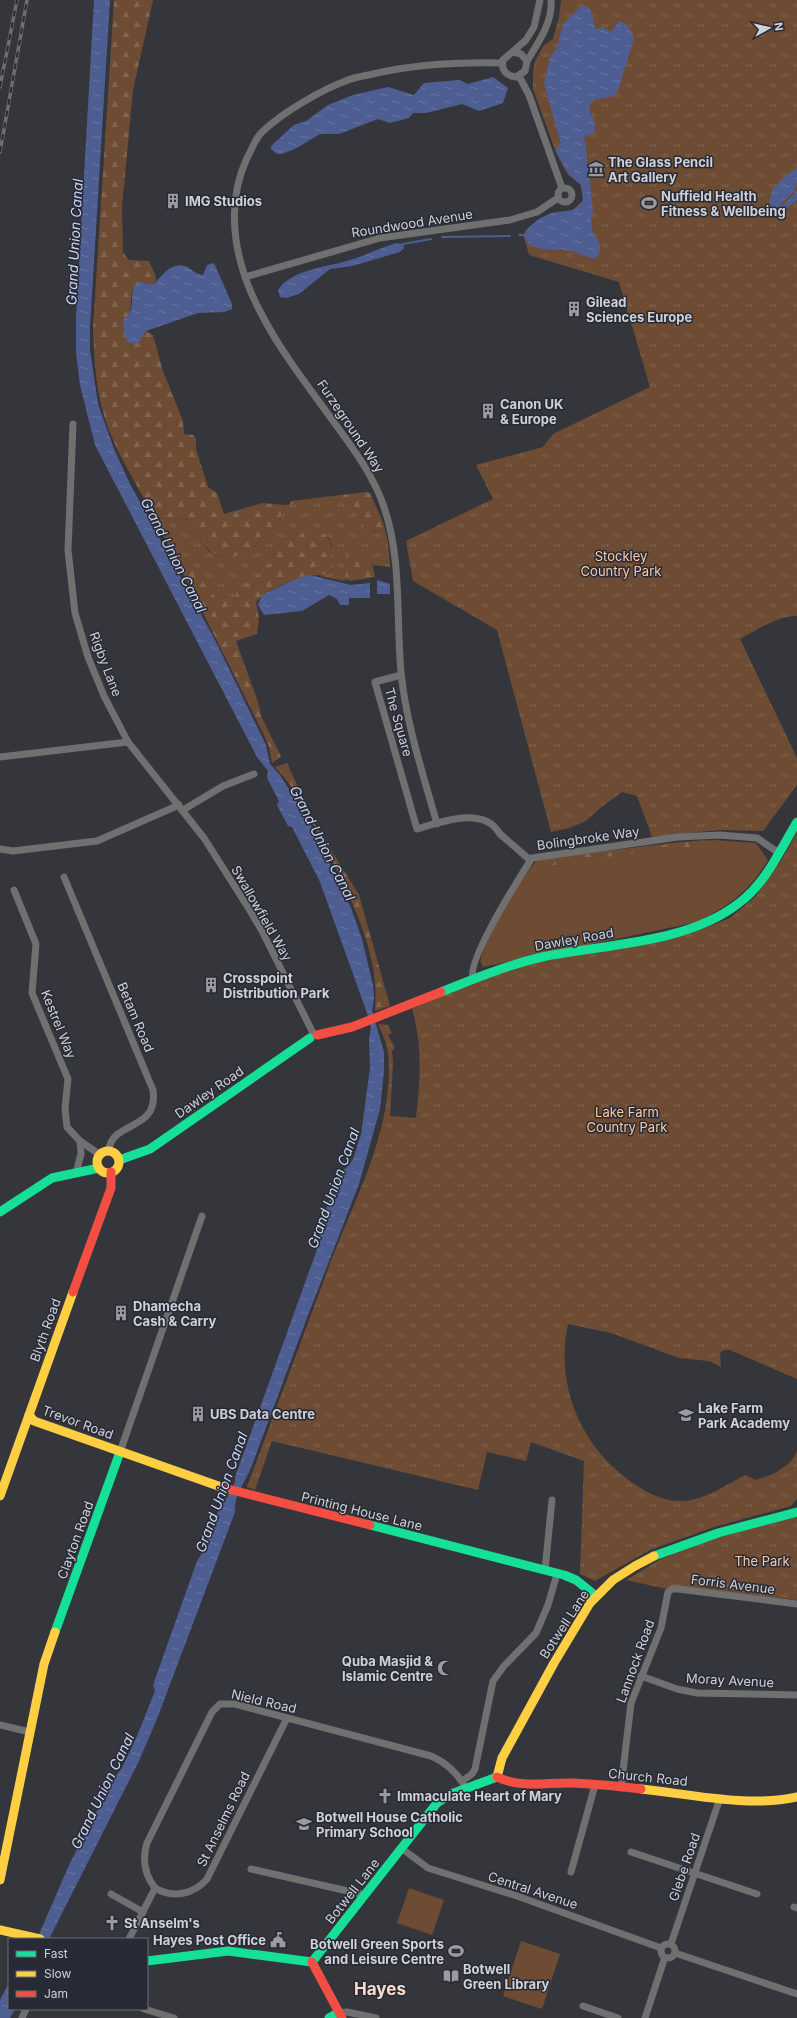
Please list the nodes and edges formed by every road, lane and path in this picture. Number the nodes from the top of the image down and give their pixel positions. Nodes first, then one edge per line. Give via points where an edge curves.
1 (540, 0) edge
2 (551, 0) edge
3 (513, 52) junction
4 (526, 61) junction
5 (502, 63) junction
6 (519, 76) junction
7 (562, 188) junction
8 (558, 198) junction
9 (245, 277) junction
10 (73, 424) dead end
11 (401, 675) junction
12 (128, 742) junction
13 (0, 757) edge
14 (254, 774) dead end
15 (181, 808) junction
16 (797, 822) edge
17 (437, 824) junction
18 (0, 850) edge
19 (779, 853) junction
20 (530, 860) junction
21 (64, 877) dead end
22 (14, 890) dead end
23 (473, 979) junction
24 (313, 1035) junction
25 (80, 1141) junction
26 (108, 1150) junction
27 (99, 1154) junction
28 (119, 1160) junction
29 (99, 1168) junction
30 (111, 1172) junction
31 (76, 1173) junction
32 (0, 1212) edge
33 (202, 1216) dead end
34 (29, 1415) junction
35 (120, 1452) junction
36 (0, 1496) edge
37 (552, 1500) dead end
38 (797, 1512) edge
39 (545, 1570) junction
40 (557, 1574) junction
41 (668, 1592) joint
42 (596, 1596) junction
43 (797, 1604) edge
44 (641, 1676) junction
45 (797, 1695) edge
46 (287, 1718) junction
47 (0, 1725) edge
48 (30, 1732) junction
49 (497, 1777) junction
50 (464, 1785) junction
51 (595, 1785) junction
52 (621, 1788) junction
53 (797, 1797) edge
54 (720, 1798) junction
55 (401, 1848) junction
56 (631, 1852) dead end
57 (251, 1869) dead end
58 (571, 1872) dead end
59 (694, 1874) junction
60 (0, 1877) edge
61 (155, 1888) junction
62 (111, 1894) dead end
63 (758, 1894) dead end
64 (365, 1895) junction
65 (143, 1912) junction
66 (0, 1930) edge
67 (38, 1938) edge
68 (131, 1938) edge
69 (671, 1944) junction
70 (661, 1948) junction
71 (675, 1953) junction
72 (665, 1957) junction
73 (148, 1961) edge
74 (312, 1962) junction
75 (797, 1994) edge
76 (584, 2006) dead end
77 (147, 2010) edge
78 (340, 2015) edge
79 (174, 2018) edge
80 (329, 2018) edge
81 (376, 2018) edge
82 (618, 2018) edge
83 (645, 2018) edge

1 - 3 street via 534,28
2 - 4 street via 550,16
3 - 4 street via 521,54
3 - 5 street via 505,57
4 - 6 street via 526,68
5 - 6 street via 508,75
5 - 9 street, Furzeground Way via 429,64 349,80 305,101 261,133 236,187 234,227
6 - 7 street
7 - 8 street
7 - 8 street via 569,188 572,197 567,202
8 - 9 street, Roundwood Avenue via 537,212 510,220 380,238
9 - 11 street, Furzeground Way via 274,337 372,478 385,509 396,570
10 - 12 street, Rigby Lane via 68,550 75,613 88,657 104,696
11 - 17 street, The Square via 406,710
11 - 17 street, The Square via 375,682 417,829
12 - 13 street
12 - 15 street, Rigby Lane
14 - 15 street via 223,786
15 - 18 street via 97,841 13,851
15 - 24 street, Swallowfield Way via 204,838 262,931
16 - 19 street, Dawley Road
17 - 20 street, The Square via 469,816 482,821 483,825 500,834
19 - 20 street, Bolingbroke Way via 758,838 720,835 678,837
19 - 23 street, Dawley Road via 758,886 740,903 722,915 697,926 657,937 542,956
20 - 23 street, Bolingbroke Way via 480,951 471,971
21 - 26 street, Betam Road via 155,1100 144,1120 110,1140
22 - 25 street, Kestrel Way via 36,944 32,993 68,1079 65,1109 67,1127
23 - 24 street, Dawley Road via 363,1023
24 - 28 street, Dawley Road via 150,1149
25 - 27 street, Kestrel Way
25 - 31 street via 81,1154
26 - 27 street
26 - 28 street via 115,1153
27 - 29 street
28 - 30 street via 117,1169
29 - 30 street via 102,1172
29 - 31 street
30 - 34 street, Blyth Road via 111,1188
31 - 32 street via 52,1178
33 - 35 street, Clayton Road
34 - 35 street, Trevor Road via 34,1420
34 - 36 street, Blyth Road
35 - 39 street, Printing House Lane via 248,1495
35 - 48 street, Clayton Road via 44,1664
37 - 39 street
38 - 42 street, Botwell Lane via 732,1529 658,1556 622,1574
39 - 40 street, Printing House Lane
40 - 42 street, Printing House Lane via 576,1580
40 - 50 street via 536,1633 500,1670 494,1680 475,1769
41 - 43 street, Forris Avenue via 678,1589
41 - 44 street, Lannock Road via 661,1628
42 - 49 street, Botwell Lane via 561,1650 502,1758
44 - 45 street, Moray Avenue via 696,1693
44 - 52 street, Lannock Road via 629,1710
46 - 50 street, Nield Road via 431,1756 449,1768
46 - 61 street, St Anselms Road via 207,1878 197,1889 182,1894 172,1894
46 - 61 street, Nield Road via 230,1703 220,1704 214,1710 146,1846 145,1866
47 - 48 street
48 - 60 street, Clayton Road
49 - 50 street, Botwell Lane via 485,1783
49 - 51 street, Church Road via 505,1782 517,1784
50 - 55 street, Botwell Lane via 455,1793 440,1800
51 - 52 street, Church Road
51 - 58 street
52 - 54 street, Church Road
53 - 54 street, Church Road via 776,1801
54 - 59 street, Glebe Road
55 - 64 street, Botwell Lane
55 - 70 street, Central Avenue via 428,1868 517,1896
56 - 59 street
57 - 64 street
59 - 63 street
59 - 69 street, Glebe Road
61 - 65 street
62 - 65 street
64 - 74 street, Botwell Lane
65 - 68 street
66 - 67 street
69 - 70 street via 665,1944
69 - 71 street via 675,1948
70 - 72 street via 661,1953
71 - 72 street via 670,1958
71 - 75 street
72 - 83 street
73 - 74 street via 228,1951
74 - 78 street
76 - 82 street
77 - 79 street
78 - 80 street
78 - 81 street via 350,2013

